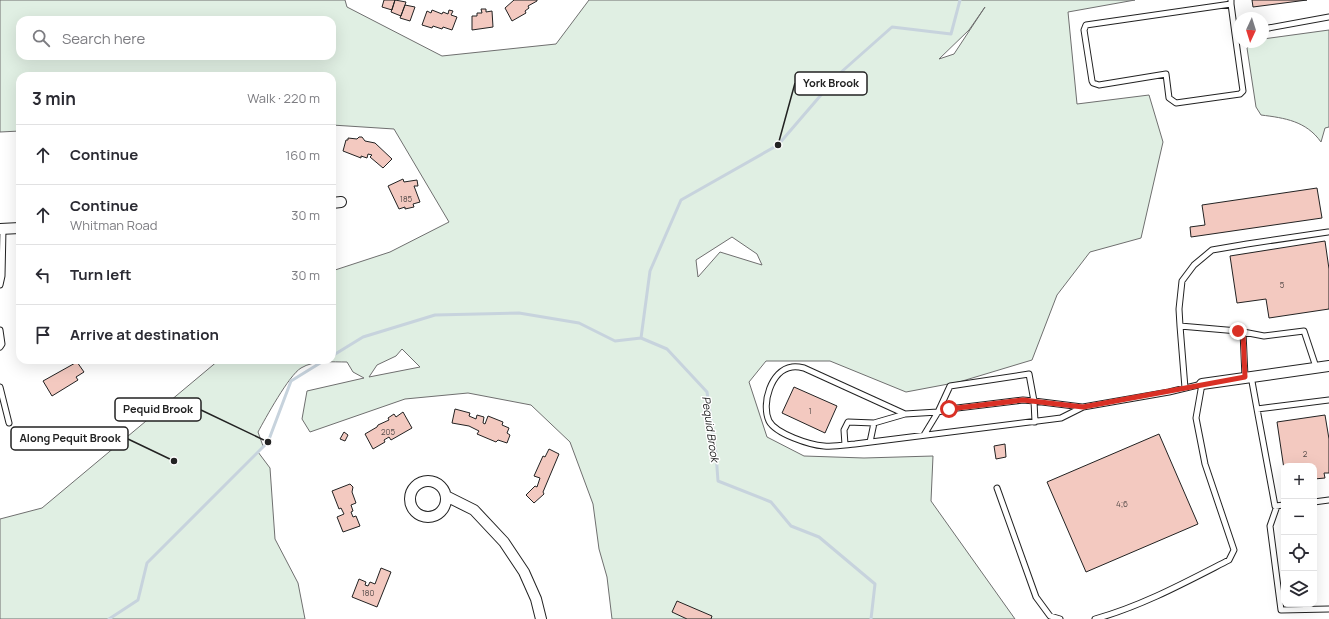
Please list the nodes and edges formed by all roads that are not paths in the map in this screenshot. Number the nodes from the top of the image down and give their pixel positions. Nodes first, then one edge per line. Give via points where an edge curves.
1 (1231, 2) edge
2 (1233, 12) edge
3 (1329, 17) edge
4 (1269, 28) edge
5 (1239, 48) edge
6 (16, 228) edge
7 (1, 229) edge
8 (1328, 232) dead end
9 (0, 285) edge
10 (1180, 326) junction
11 (0, 330) edge
12 (1243, 332) junction
13 (0, 347) edge
14 (1329, 366) edge
15 (1316, 367) junction
16 (1248, 377) junction
17 (1202, 384) junction
18 (0, 387) edge
19 (1185, 388) junction
20 (1329, 400) edge
21 (1034, 401) junction
22 (1083, 407) junction
23 (1257, 409) junction
24 (938, 412) junction
25 (904, 414) junction
26 (9, 422) dead end
27 (1035, 422) junction
28 (874, 423) junction
29 (924, 435) junction
30 (870, 442) junction
31 (845, 445) junction
32 (997, 488) dead end
33 (446, 496) dead end
34 (1329, 500) edge
35 (1317, 502) edge
36 (1281, 505) edge
37 (1277, 506) junction
38 (1329, 609) edge
39 (541, 619) edge
40 (1060, 619) edge
41 (1095, 619) edge

1 - 2 lane
1 - 5 lane via 1086,25 1084,30 1092,81 1099,85 1166,74 1169,98 1176,103 1240,94 1243,91
3 - 4 lane
6 - 7 street
7 - 9 lane
8 - 10 lane via 1212,250 1194,265 1182,281
10 - 12 lane
10 - 19 lane
11 - 13 lane
12 - 15 lane via 1264,336 1304,331
12 - 16 lane
14 - 15 street
15 - 16 street
16 - 17 street
16 - 23 lane
17 - 19 lane
17 - 41 lane via 1196,418 1205,464 1234,550 1229,560 1140,603
18 - 26 lane
19 - 22 lane
20 - 23 lane
21 - 22 lane
21 - 24 lane via 1023,400
21 - 24 lane via 1029,374 950,386
21 - 27 lane
22 - 27 lane via 1061,418
23 - 37 lane
24 - 25 lane
24 - 29 lane
25 - 28 lane
25 - 31 lane via 804,368 791,367 778,374 766,406 770,422 781,431 802,441 825,446
27 - 29 lane
28 - 30 lane
28 - 31 lane via 848,422 844,430
29 - 30 lane
30 - 31 lane
32 - 40 lane via 1036,597 1050,616
33 - 39 street via 474,510 504,542 524,572 536,599
34 - 35 lane
36 - 37 lane
37 - 38 lane via 1270,526 1281,610

